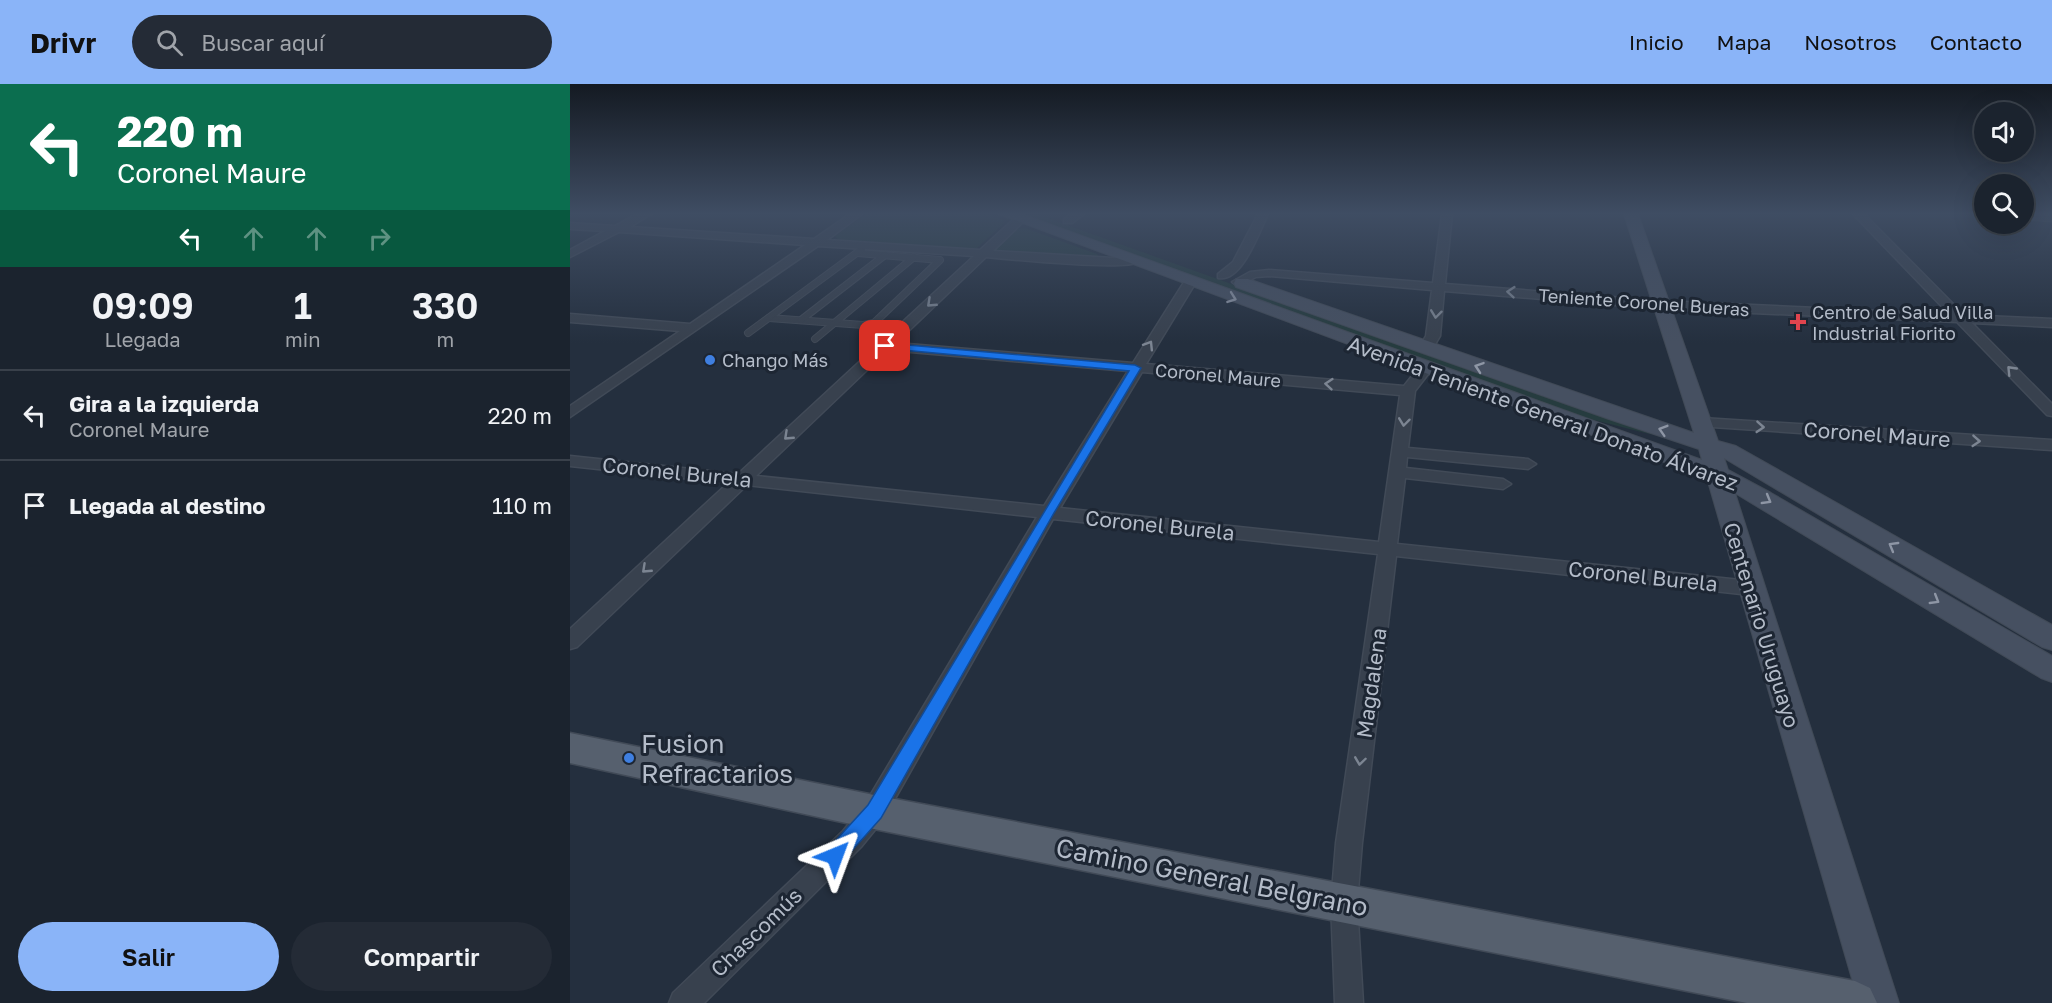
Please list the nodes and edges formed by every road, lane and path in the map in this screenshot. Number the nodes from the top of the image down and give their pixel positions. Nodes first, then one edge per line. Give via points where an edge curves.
1 (798, 257) edge
2 (851, 257) edge
3 (883, 257) edge
4 (914, 257) joint
5 (980, 257) edge
6 (1044, 257) edge
7 (1120, 257) edge
8 (1185, 257) edge
9 (1245, 257) edge
10 (1442, 257) edge
11 (1647, 257) edge
12 (1900, 257) edge
13 (1131, 261) junction
14 (1237, 275) junction
15 (1190, 282) junction
16 (1439, 286) junction
17 (1664, 305) junction
18 (570, 318) edge
19 (769, 318) junction
20 (1961, 319) junction
21 (801, 320) junction
22 (836, 323) junction
23 (2052, 323) edge
24 (694, 328) junction
25 (748, 333) dead end
26 (815, 339) dead end
27 (885, 346) junction
28 (1425, 358) junction
29 (1135, 368) junction
30 (1408, 391) junction
31 (2052, 412) edge
32 (570, 413) edge
33 (1704, 433) junction
34 (2052, 446) edge
35 (1401, 452) junction
36 (570, 461) edge
37 (1528, 464) dead end
38 (1398, 472) junction
39 (1715, 473) junction
40 (743, 479) junction
41 (1503, 484) dead end
42 (1048, 513) junction
43 (1389, 550) junction
44 (1750, 588) junction
45 (2050, 635) edge
46 (570, 641) edge
47 (2052, 670) edge
48 (570, 748) edge
49 (874, 812) junction
50 (1344, 903) junction
51 (682, 1003) edge
52 (1349, 1003) edge
53 (1855, 1003) edge
54 (1879, 1003) edge

1 - 24 street
2 - 19 lane
3 - 21 lane
4 - 22 lane
4 - 22 lane via 940,260 874,323
5 -> 27 street
6 - 13 street
7 - 13 main road, Avenida Teniente General Donato Álvarez
8 - 14 main road, Avenida Teniente General Donato Álvarez
9 - 14 street
10 - 16 street
11 - 17 main road, Centenario Uruguayo
12 - 20 street
13 - 15 main road, Avenida Teniente General Donato Álvarez
14 - 16 street, Teniente Coronel Bueras
14 - 28 main road, Avenida Teniente General Donato Álvarez
15 -> 28 main road, Avenida Teniente General Donato Álvarez
29 -> 15 street, Chascomús
17 -> 16 street, Teniente Coronel Bueras
16 -> 28 street via 1433,336
17 - 20 street, Teniente Coronel Bueras
17 - 33 main road, Centenario Uruguayo
18 - 24 street
19 - 21 lane
19 - 25 lane
20 - 23 street, Teniente Coronel Bueras
31 -> 20 street
21 - 22 lane
22 - 26 lane
24 - 32 street
27 - 29 street, Coronel Maure
27 -> 40 street
28 - 30 street
33 -> 28 main road, Avenida Teniente General Donato Álvarez via 1616,415
28 - 39 main road, Avenida Teniente General Donato Álvarez
30 -> 29 street, Coronel Maure
29 - 42 street, Chascomús
30 -> 35 street, Magdalena
33 -> 34 street, Coronel Maure
33 - 39 main road, Centenario Uruguayo
45 -> 33 main road, Avenida Teniente General Donato Álvarez
35 - 37 street
35 - 38 street, Magdalena
36 - 40 street, Coronel Burela
38 - 41 street
38 - 43 street, Magdalena
39 - 44 main road, Centenario Uruguayo
39 -> 47 main road, Avenida Teniente General Donato Álvarez
40 - 42 street, Coronel Burela
40 -> 46 street
42 - 43 street, Coronel Burela
42 - 49 street, Chascomús
43 - 44 street, Coronel Burela
43 -> 50 street, Magdalena
44 - 54 main road, Centenario Uruguayo
48 - 49 main road, Camino General Belgrano
49 - 50 main road, Camino General Belgrano
49 - 51 street, Chascomús via 852,839
50 - 52 street, Magdalena
50 - 53 main road, Camino General Belgrano

